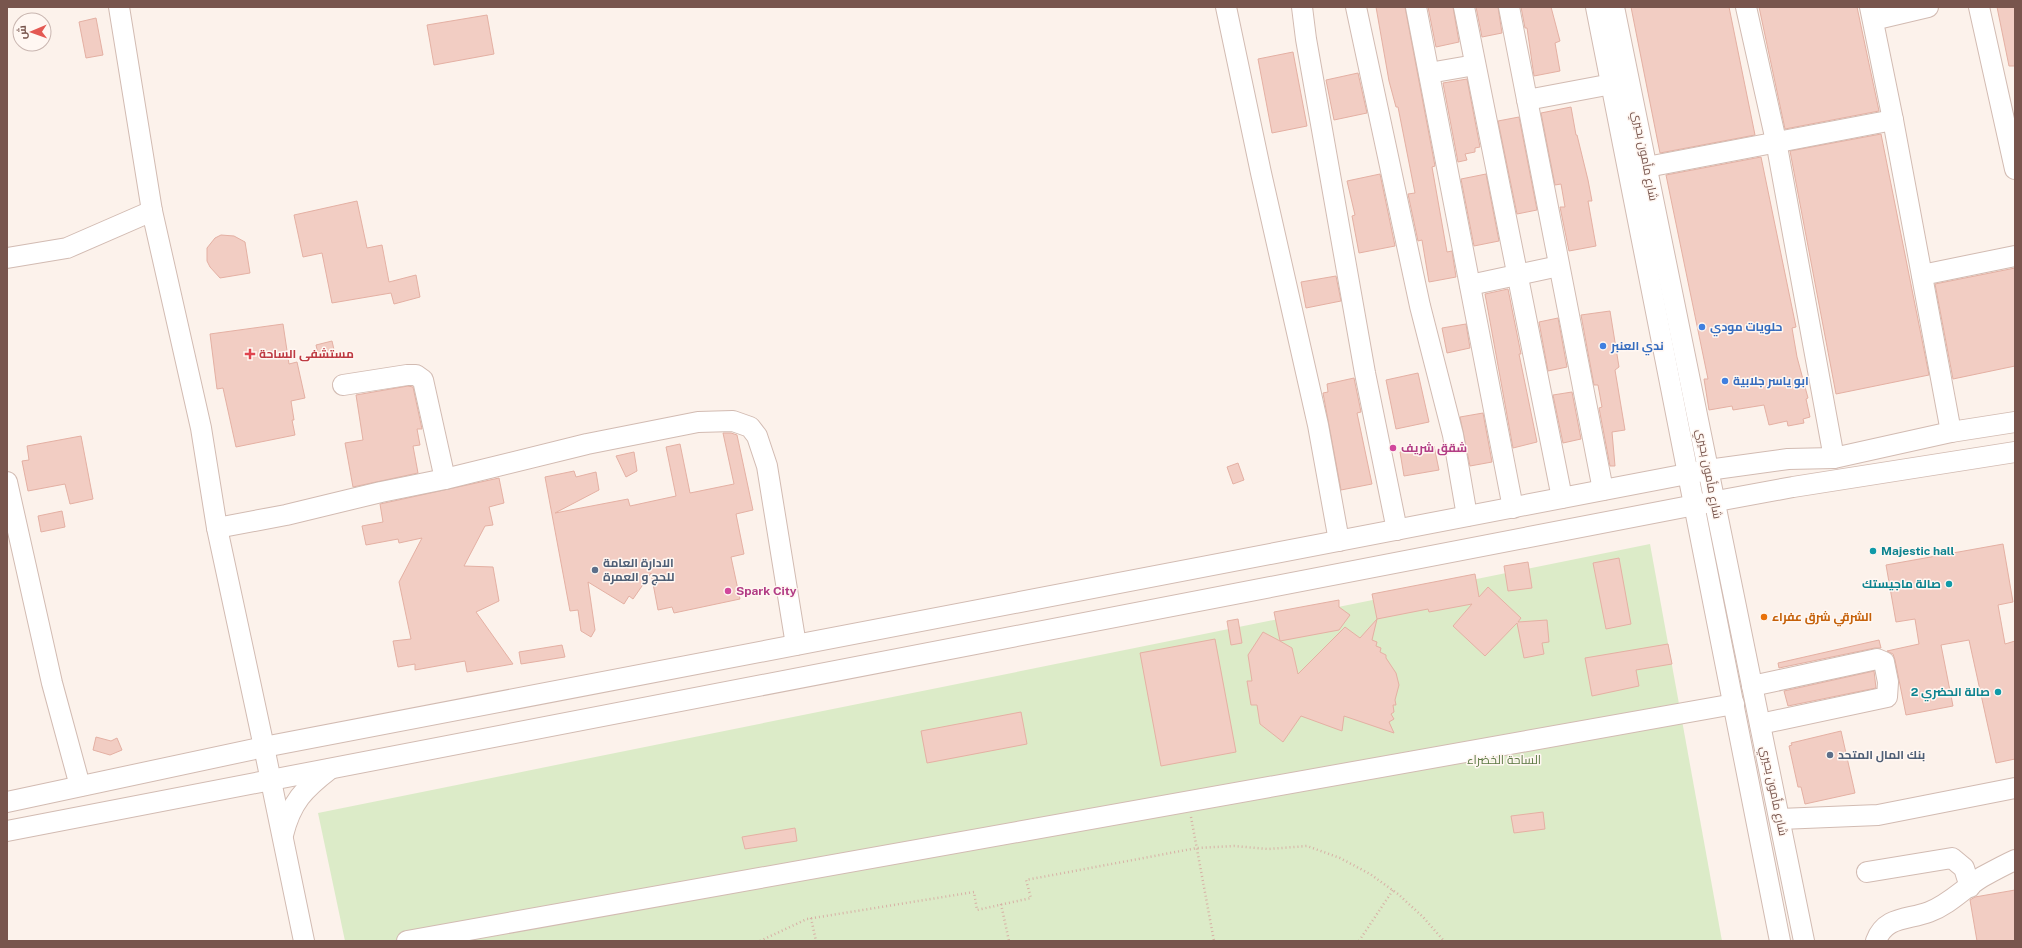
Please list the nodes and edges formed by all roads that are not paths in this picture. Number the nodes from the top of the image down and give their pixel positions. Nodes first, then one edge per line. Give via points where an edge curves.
1 (119, 7) edge
2 (1226, 7) edge
3 (1302, 7) edge
4 (1356, 7) edge
5 (1416, 7) edge
6 (1464, 7) edge
7 (1509, 7) edge
8 (1596, 7) edge
9 (1614, 7) edge
10 (1746, 7) edge
11 (1928, 7) edge
12 (1979, 7) edge
13 (1871, 14) edge
14 (1475, 65) junction
15 (1429, 73) junction
16 (1612, 84) junction
17 (1527, 100) junction
18 (1893, 120) junction
19 (1776, 141) junction
20 (1647, 167) junction
21 (2015, 168) edge
22 (152, 211) junction
23 (2015, 256) edge
24 (7, 258) edge
25 (1559, 266) junction
26 (1517, 275) junction
27 (1922, 275) junction
28 (1470, 285) junction
29 (343, 385) dead end
30 (2015, 422) edge
31 (1951, 432) junction
32 (2015, 452) edge
33 (1834, 458) junction
34 (1708, 470) junction
35 (1689, 474) junction
36 (445, 479) junction
37 (7, 482) edge
38 (1603, 490) junction
39 (1562, 498) junction
40 (1714, 502) junction
41 (1695, 505) junction
42 (1513, 508) junction
43 (1467, 516) junction
44 (217, 528) junction
45 (1397, 530) junction
46 (1339, 541) junction
47 (796, 645) junction
48 (1752, 686) junction
49 (1734, 704) junction
50 (1760, 724) junction
51 (264, 747) junction
52 (332, 767) junction
53 (271, 779) junction
54 (80, 786) junction
55 (2015, 788) edge
56 (7, 802) edge
57 (1780, 819) junction
58 (7, 831) edge
59 (282, 837) junction
60 (2015, 860) edge
61 (1867, 872) dead end
62 (1970, 887) junction
63 (1800, 940) edge
64 (304, 941) edge
65 (407, 941) edge
66 (1780, 941) edge
67 (1876, 941) edge

1 - 22 street
2 - 46 street via 1262,181 1318,425
3 - 45 street via 1365,373
4 - 43 street via 1420,306 1453,435
5 - 15 street
6 - 14 street
7 - 17 street
8 - 16 street, شارع مأمون بحيري
9 - 20 street, شارع مأمون بحيري
10 - 19 street
11 - 13 street
12 - 21 street
13 - 18 street
14 - 15 street
14 - 26 street
15 - 28 street
16 - 17 street
16 - 35 street, شارع مأمون بحيري
17 - 25 street
18 - 19 street
18 - 27 street
19 - 20 street
19 - 33 street
20 - 34 street, شارع مأمون بحيري
22 - 24 street via 67,248
22 - 44 street via 201,428
23 - 27 street
25 - 26 street
25 - 38 street
26 - 28 street
26 - 39 street
27 - 31 street
28 - 42 street
29 - 36 street via 407,375 416,375 423,380
30 - 31 street
31 - 33 street
32 - 40 street
33 - 34 street via 1788,459
34 - 35 street
34 - 40 street, شارع مأمون بحيري
35 - 38 street
35 - 41 street, شارع مأمون بحيري
36 - 44 street
36 - 47 street via 587,444 698,422 733,421 750,427 757,436 767,466
37 - 54 street via 52,683
38 - 39 street
39 - 42 street
40 - 41 street
40 - 48 street, شارع مأمون بحيري
41 - 49 street, شارع مأمون بحيري
41 - 52 street
42 - 43 street
43 - 45 street
44 - 51 street
45 - 46 street
46 - 47 street
47 - 51 street
48 - 50 street, شارع مأمون بحيري
48 - 50 street via 1877,659 1884,662 1888,682 1887,697
49 - 65 street
49 - 66 street, شارع مأمون بحيري
50 - 57 street, شارع مأمون بحيري
51 - 53 street
51 - 54 street
52 - 53 street
52 - 59 street via 304,790 294,804
53 - 58 street
53 - 59 street
54 - 56 street
55 - 57 street via 1878,815
57 - 63 street, شارع مأمون بحيري
59 - 64 street
60 - 62 street via 1982,877
61 - 62 street via 1952,858 1964,868
62 - 67 street via 1939,908 1894,921 1879,933

